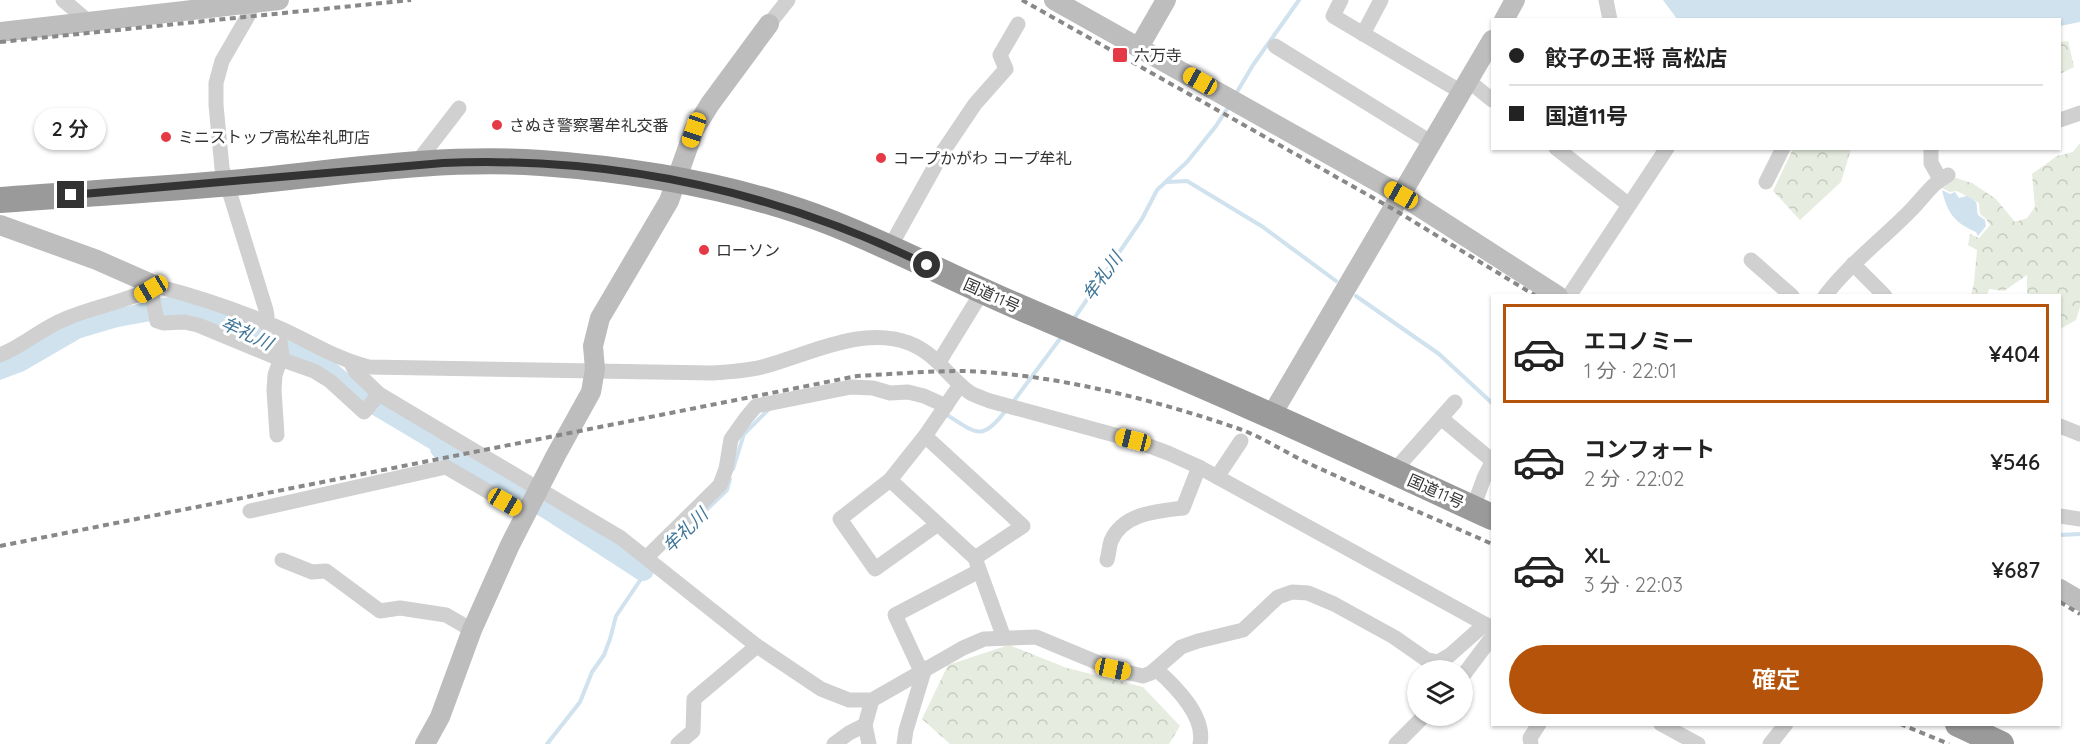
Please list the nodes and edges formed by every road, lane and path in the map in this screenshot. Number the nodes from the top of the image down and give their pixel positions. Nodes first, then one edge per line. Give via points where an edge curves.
1 (63, 0) edge
2 (788, 0) edge
3 (1054, 0) edge
4 (1166, 0) edge
5 (1341, 0) edge
6 (1381, 0) edge
7 (1515, 0) edge
8 (1606, 0) edge
9 (263, 1) edge
10 (1505, 18) edge
11 (1610, 18) edge
12 (89, 22) junction
13 (770, 24) joint
14 (1018, 24) dead end
15 (0, 32) edge
16 (1363, 34) junction
17 (1491, 42) edge
18 (1275, 46) dead end
19 (1139, 47) junction
20 (1466, 87) junction
21 (1491, 100) edge
22 (459, 108) dead end
23 (2080, 113) edge
24 (2061, 120) edge
25 (1432, 143) junction
26 (1559, 150) edge
27 (1666, 150) edge
28 (1782, 150) edge
29 (1931, 150) edge
30 (415, 165) junction
31 (677, 180) junction
32 (1766, 182) dead end
33 (227, 183) junction
34 (1401, 195) junction
35 (0, 200) edge
36 (1629, 205) junction
37 (0, 225) edge
38 (890, 247) junction
39 (1751, 260) dead end
40 (1853, 264) junction
41 (154, 292) junction
42 (982, 292) junction
43 (1555, 294) edge
44 (1570, 294) edge
45 (1790, 294) edge
46 (1827, 294) edge
47 (1883, 294) edge
48 (265, 323) junction
49 (280, 332) junction
50 (0, 355) edge
51 (281, 357) junction
52 (939, 362) junction
53 (351, 363) junction
54 (595, 369) junction
55 (960, 385) junction
56 (379, 394) junction
57 (1455, 402) dead end
58 (943, 410) junction
59 (1271, 416) junction
60 (1441, 418) junction
61 (2061, 426) edge
62 (2080, 434) edge
63 (277, 435) dead end
64 (925, 436) junction
65 (1241, 441) dead end
66 (1491, 460) edge
67 (1199, 467) junction
68 (1393, 472) junction
69 (1218, 477) junction
70 (890, 480) junction
71 (538, 488) junction
72 (250, 511) dead end
73 (526, 512) junction
74 (1483, 512) edge
75 (2061, 516) edge
76 (2080, 519) edge
77 (938, 524) junction
78 (647, 557) junction
79 (282, 560) dead end
80 (1107, 560) dead end
81 (977, 565) junction
82 (2061, 590) edge
83 (2080, 601) edge
84 (472, 630) junction
85 (1490, 630) edge
86 (1004, 638) junction
87 (757, 646) junction
88 (1472, 660) edge
89 (923, 669) junction
90 (1156, 669) junction
91 (872, 700) junction
92 (865, 725) junction
93 (1414, 726) edge
94 (1538, 726) edge
95 (1665, 726) edge
96 (1784, 726) edge
97 (1962, 726) edge
98 (1528, 742) edge
99 (425, 744) edge
100 (678, 744) edge
101 (834, 744) edge
102 (869, 744) edge
103 (904, 744) edge
104 (1200, 744) edge
105 (1395, 744) edge
106 (1698, 744) edge
107 (1770, 744) edge
108 (2001, 744) edge

1 - 12 street
2 - 13 street
3 - 19 street
4 - 19 street
5 - 16 street via 1332,16
6 - 16 street
7 - 10 street
8 - 11 street
9 - 12 street
9 - 33 street via 248,16 222,62 216,83 218,134
12 - 15 street
13 - 31 street via 694,130
14 - 38 street via 1000,55 1006,69 975,104 944,150
16 - 20 street
17 - 20 street
18 - 25 street
19 - 34 street
20 - 21 street
20 - 25 street
22 - 30 street
23 - 24 street
25 - 34 street
26 - 36 street
27 - 36 street
28 - 32 street
29 - 40 street via 1931,163 1944,177
30 - 31 highway, 国道11号 via 541,163
30 - 33 highway, 国道11号
31 - 38 highway, 国道11号 via 772,203
31 - 54 street via 669,201 600,318 593,346
33 - 35 highway, 国道11号
33 - 48 street via 266,310
34 - 43 street
34 - 59 street
36 - 44 street
37 - 41 street via 98,260
38 - 42 highway, 国道11号
39 - 45 street
40 - 46 street
40 - 47 street
41 - 48 street via 188,294
41 - 50 street via 63,319
41 - 51 street via 157,321 198,325
42 - 52 street
42 - 59 highway, 国道11号
48 - 49 street
49 - 51 street
49 - 53 street
51 - 56 street via 330,381 364,412
51 - 63 street via 274,390
52 - 54 street via 909,343 883,337 833,344 739,371
52 - 55 street
53 - 54 street via 383,367
53 - 56 street
54 - 71 street via 591,392
55 - 58 street
55 - 67 street via 971,394 1133,440
56 - 71 street
57 - 60 street
58 - 64 street
58 - 78 street via 924,396 908,392 851,387 756,406 731,439 720,485
59 - 68 highway, 国道11号
60 - 66 street
60 - 68 street
61 - 62 street
64 - 70 street
64 - 81 street via 1023,526
65 - 69 street
66 - 74 street via 1484,478
67 - 69 street
67 - 80 street via 1183,508 1147,513 1131,520 1111,541
68 - 74 highway, 国道11号
69 - 85 street
70 - 77 street
70 - 77 street via 840,519 875,568
71 - 73 street
71 - 78 street
72 - 73 street via 446,467
73 - 84 street
75 - 76 street
77 - 81 street
78 - 87 street
79 - 84 street via 312,572 326,571 380,611 400,608 446,615
81 - 86 street
81 - 89 street via 895,615
82 - 83 street
84 - 99 street via 440,717
85 - 88 street
85 - 90 street via 1438,662 1427,660 1334,604 1308,593 1292,592 1278,597 1242,630 1181,647
86 - 89 street via 984,639
86 - 90 street via 1036,637 1113,669 1143,676
87 - 91 street via 821,690 849,700
87 - 100 street via 694,699 693,731
89 - 91 street
89 - 103 street
90 - 104 street via 1187,701 1198,725
91 - 92 street
92 - 101 street
92 - 102 street
93 - 105 street
94 - 98 street
95 - 106 street
96 - 107 street
97 - 108 highway

